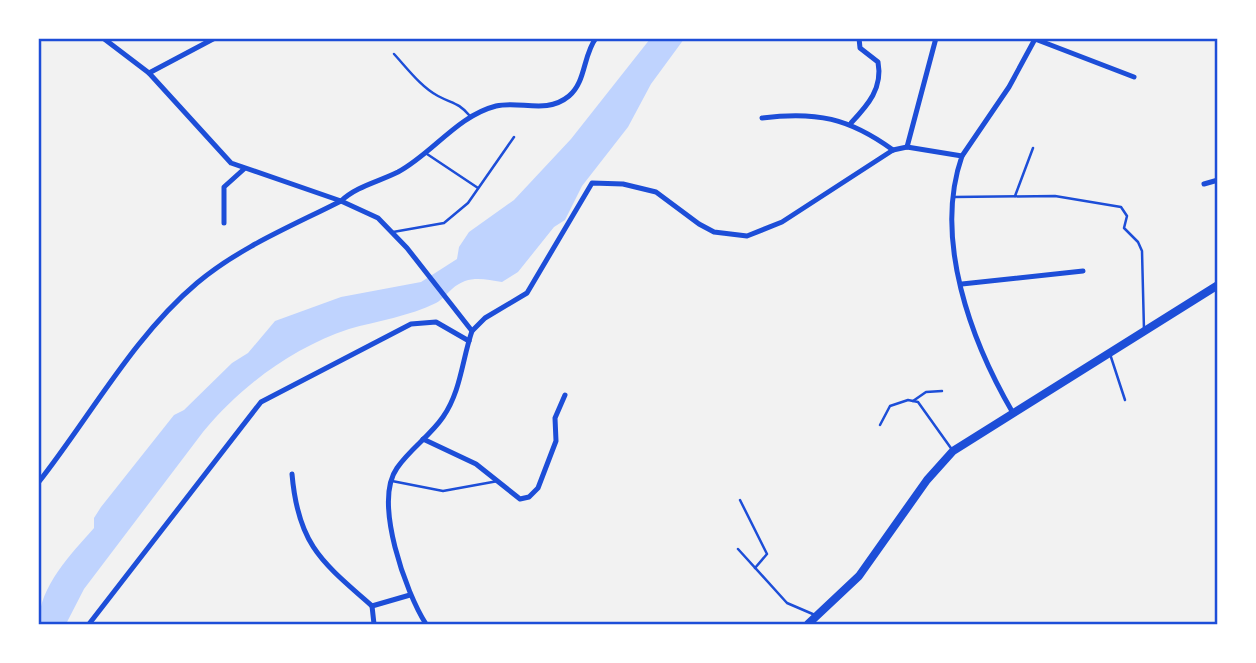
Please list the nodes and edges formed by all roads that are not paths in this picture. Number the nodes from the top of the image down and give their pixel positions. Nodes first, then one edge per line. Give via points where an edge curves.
1 (103, 38) edge
2 (215, 38) edge
3 (596, 38) edge
4 (859, 38) edge
5 (936, 38) edge
6 (1035, 39) edge
7 (394, 54) dead end
8 (149, 73) junction
9 (1134, 77) dead end
10 (470, 116) junction
11 (762, 118) dead end
12 (851, 123) junction
13 (514, 137) dead end
14 (907, 147) junction
15 (1034, 148) dead end
16 (893, 149) junction
17 (427, 154) junction
18 (962, 156) junction
19 (244, 169) junction
20 (1217, 180) edge
21 (1204, 184) dead end
22 (478, 188) junction
23 (1015, 196) junction
24 (952, 197) junction
25 (341, 201) junction
26 (224, 223) dead end
27 (393, 232) junction
28 (1083, 271) dead end
29 (962, 284) junction
30 (1217, 285) edge
31 (472, 331) junction
32 (1144, 333) junction
33 (469, 341) junction
34 (1110, 354) junction
35 (942, 391) dead end
36 (565, 395) dead end
37 (1125, 400) dead end
38 (912, 401) junction
39 (1014, 414) junction
40 (880, 425) dead end
41 (423, 439) junction
42 (953, 451) junction
43 (292, 474) dead end
44 (390, 481) junction
45 (498, 481) junction
46 (38, 483) edge
47 (740, 500) dead end
48 (738, 549) dead end
49 (755, 568) junction
50 (410, 595) junction
51 (372, 606) junction
52 (819, 616) junction
53 (89, 625) edge
54 (374, 625) edge
55 (426, 625) edge
56 (808, 625) edge

1 - 8 street
2 - 8 street
3 - 10 street via 579,82 568,97 544,107 498,106
4 - 12 street via 860,48 878,62 879,78 872,99
5 - 14 street
6 - 9 street
6 - 18 street
7 - 10 lane via 419,81 438,96 458,103
8 - 19 street via 222,156
10 - 17 street
11 - 12 street via 804,116
12 - 16 street
13 - 22 lane
14 - 16 street
14 - 18 street
15 - 23 lane
16 - 31 street via 782,222 747,236 730,236 699,224 656,192 592,183 527,293
17 - 22 lane
17 - 25 street via 398,172 352,190
18 - 24 street
19 - 25 street
19 - 26 street via 224,187
20 - 21 street
22 - 27 lane via 444,223
23 - 24 lane
23 - 32 lane via 1094,200 1125,211 1124,228 1142,251
24 - 29 street via 952,230
25 - 27 street via 378,218
25 - 46 street via 239,252 176,302
27 - 31 street
28 - 29 street
29 - 39 street via 967,312
30 - 32 main road
31 - 33 street
32 - 34 main road
33 - 41 street via 456,392 443,417
33 - 53 street via 436,322 411,324 261,402
34 - 37 lane
34 - 39 main road
35 - 38 lane
36 - 45 street via 555,418 556,441 534,494 520,499
38 - 40 lane via 890,406
38 - 42 lane via 923,407
39 - 42 main road
41 - 44 street
41 - 45 street via 476,464
42 - 52 main road via 859,576
43 - 51 street via 302,530 327,566
44 - 45 lane via 443,491
44 - 50 street via 387,500
47 - 49 lane via 767,554
48 - 49 lane
49 - 52 lane via 787,603
50 - 51 street
50 - 55 street
51 - 54 street
52 - 56 main road

